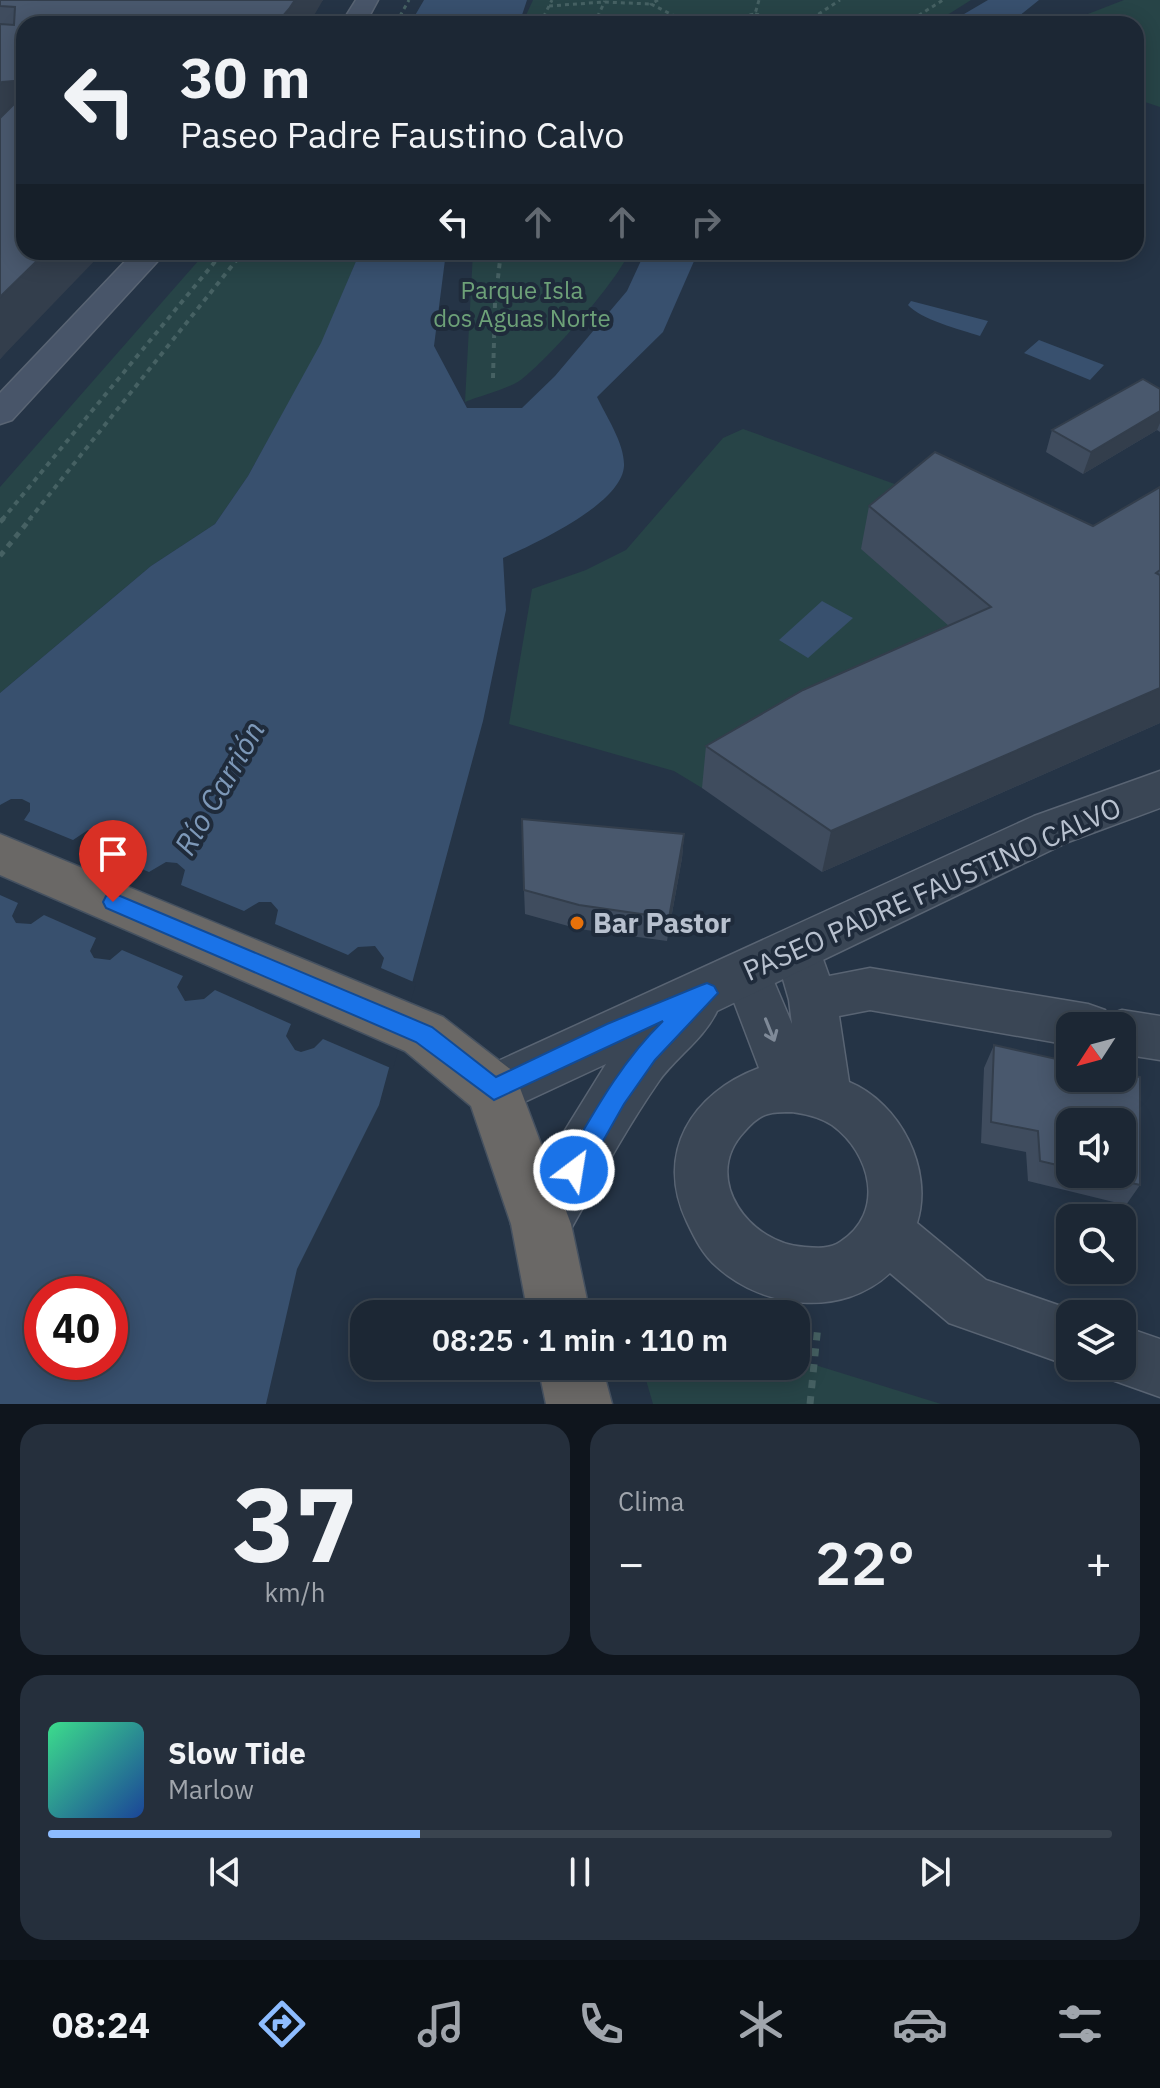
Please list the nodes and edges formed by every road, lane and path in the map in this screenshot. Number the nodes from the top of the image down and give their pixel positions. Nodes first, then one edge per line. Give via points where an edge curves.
1 (552, 0) edge
2 (658, 0) edge
3 (759, 0) edge
4 (840, 0) edge
5 (943, 0) edge
6 (605, 1) edge
7 (651, 4) junction
8 (549, 6) junction
9 (755, 14) junction
10 (544, 16) edge
11 (674, 16) edge
12 (742, 16) edge
13 (765, 16) edge
14 (817, 16) edge
15 (918, 16) edge
16 (143, 260) edge
17 (216, 260) edge
18 (237, 260) edge
19 (500, 260) edge
20 (493, 378) dead end
21 (7, 398) edge
22 (0, 522) edge
23 (0, 556) edge
24 (1160, 789) edge
25 (0, 854) edge
26 (797, 948) junction
27 (727, 983) junction
28 (813, 1000) junction
29 (1056, 1021) edge
30 (1136, 1034) edge
31 (1160, 1038) edge
32 (494, 1090) junction
33 (808, 1092) junction
34 (541, 1224) junction
35 (887, 1234) junction
36 (822, 1276) junction
37 (556, 1300) edge
38 (1056, 1332) edge
39 (1136, 1360) edge
40 (1160, 1368) edge
41 (573, 1380) edge
42 (579, 1404) edge
43 (810, 1404) edge

1 - 8 path
2 - 7 path
3 - 9 path
4 - 14 path
5 - 15 path
6 - 7 path
6 - 8 path
7 - 11 path
8 - 10 path
9 - 12 path
9 - 13 path
16 - 21 main road
17 - 22 path
18 - 23 path
19 - 20 path
24 - 26 street, PASEO PADRE FAUSTINO CALVO via 1051,829
25 - 32 highway via 424,1034
26 - 27 street, PASEO PADRE FAUSTINO CALVO
26 - 28 street
27 - 32 street, PASEO PADRE FAUSTINO CALVO
27 -> 33 street
27 - 34 street, PASEO PADRE FAUSTINO CALVO via 647,1053
28 - 29 street via 870,989
28 - 33 street
30 - 31 street
32 - 34 highway
33 - 35 street via 851,1109 872,1128 887,1153 896,1208
33 - 36 street via 761,1092 734,1105 713,1127 702,1156 701,1189 713,1221 736,1250 766,1270 801,1278
34 - 37 highway
35 - 36 street via 866,1259 836,1275
35 - 38 street via 969,1303
36 - 43 path
39 - 40 street
41 - 42 highway

